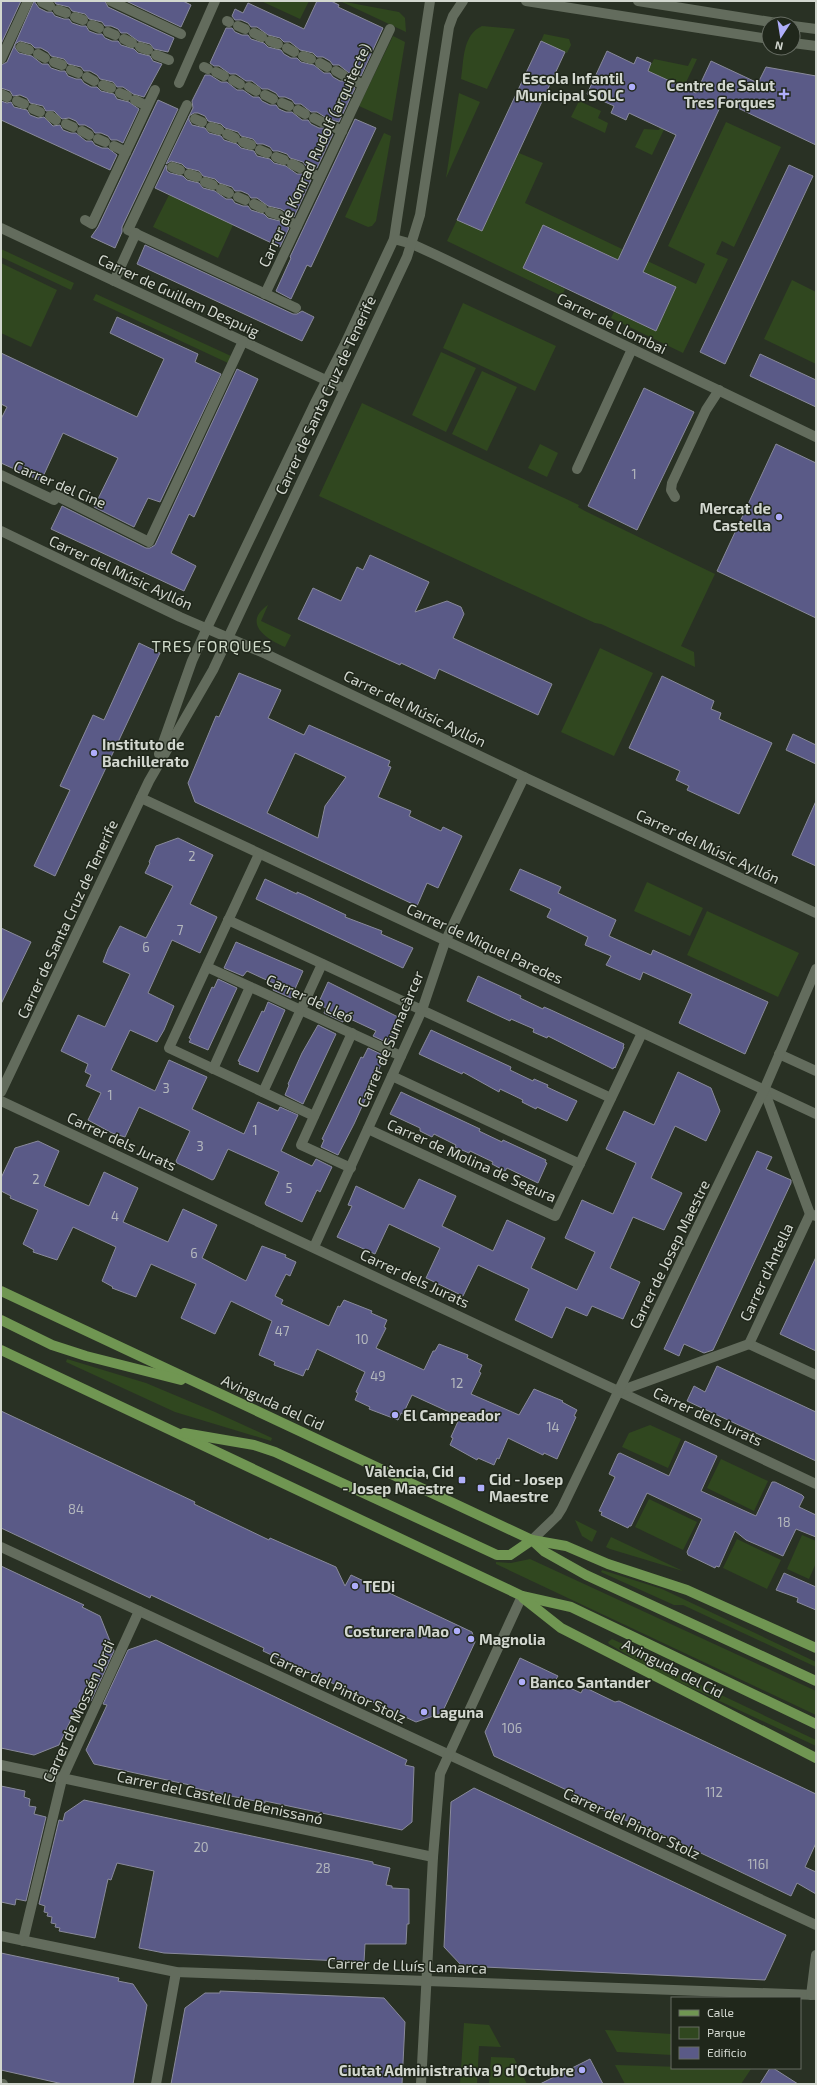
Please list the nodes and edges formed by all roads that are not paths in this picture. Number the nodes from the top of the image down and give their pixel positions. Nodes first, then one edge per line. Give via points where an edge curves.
1 (28, 1) edge
2 (111, 1) edge
3 (215, 1) edge
4 (430, 1) edge
5 (463, 1) edge
6 (526, 1) edge
7 (638, 1) edge
8 (665, 3) edge
9 (761, 20) edge
10 (801, 27) edge
11 (99, 28) dead end
12 (390, 29) dead end
13 (816, 29) edge
14 (182, 34) dead end
15 (761, 38) edge
16 (801, 44) edge
17 (816, 46) edge
18 (287, 48) dead end
19 (1, 59) edge
20 (169, 60) dead end
21 (71, 69) junction
22 (179, 83) dead end
23 (364, 85) junction
24 (154, 90) dead end
25 (265, 95) dead end
26 (148, 106) junction
27 (342, 131) junction
28 (90, 135) dead end
29 (126, 152) junction
30 (320, 177) junction
31 (221, 189) junction
32 (85, 220) dead end
33 (297, 226) junction
34 (1, 228) edge
35 (136, 233) junction
36 (394, 239) junction
37 (412, 244) junction
38 (114, 281) junction
39 (265, 294) junction
40 (296, 308) dead end
41 (243, 341) junction
42 (632, 349) junction
43 (326, 380) junction
44 (345, 389) junction
45 (719, 390) junction
46 (816, 437) edge
47 (577, 469) dead end
48 (1, 475) edge
49 (674, 497) dead end
50 (1, 531) edge
51 (207, 628) junction
52 (228, 637) junction
53 (524, 777) junction
54 (149, 781) junction
55 (141, 798) junction
56 (259, 854) junction
57 (816, 913) edge
58 (228, 920) junction
59 (445, 942) junction
60 (322, 964) junction
61 (207, 966) junction
62 (816, 970) edge
63 (250, 986) junction
64 (301, 1010) junction
65 (422, 1010) junction
66 (352, 1033) junction
67 (642, 1033) junction
68 (779, 1054) junction
69 (401, 1056) junction
70 (213, 1069) junction
71 (816, 1071) edge
72 (392, 1076) junction
73 (764, 1090) junction
74 (1, 1092) edge
75 (263, 1092) junction
76 (611, 1098) junction
77 (1, 1102) edge
78 (816, 1114) edge
79 (314, 1116) junction
80 (368, 1129) junction
81 (580, 1164) junction
82 (350, 1168) junction
83 (813, 1215) edge
84 (314, 1247) junction
85 (1, 1290) edge
86 (1, 1320) edge
87 (749, 1344) junction
88 (1, 1350) edge
89 (816, 1375) edge
90 (204, 1386) junction
91 (620, 1391) junction
92 (172, 1431) junction
93 (816, 1484) edge
94 (532, 1540) junction
95 (1, 1547) edge
96 (522, 1596) junction
97 (139, 1612) junction
98 (816, 1648) edge
99 (816, 1681) edge
100 (816, 1724) edge
101 (447, 1754) junction
102 (816, 1758) edge
103 (1, 1765) edge
104 (62, 1779) junction
105 (433, 1857) junction
106 (816, 1925) edge
107 (1, 1936) edge
108 (24, 1941) junction
109 (816, 1955) edge
110 (176, 1972) junction
111 (426, 1981) junction
112 (814, 1995) edge
113 (156, 2084) edge
114 (421, 2084) edge

1 - 21 street
2 - 14 street
3 - 22 street
4 - 36 street, Carrer de Santa Cruz de Tenerife
5 - 37 street, Carrer de Santa Cruz de Tenerife via 449,27 420,215
6 - 15 street
7 - 8 street
8 - 9 street
10 - 13 street
11 - 20 street
12 - 23 street, Carrer de Konrad Rudolf (arquitecte)
16 - 17 street
18 - 23 street
19 - 21 street
21 - 26 street
23 - 27 street, Carrer de Konrad Rudolf (arquitecte)
24 - 26 street
25 - 27 street
26 - 29 street
27 - 30 street, Carrer de Konrad Rudolf (arquitecte)
28 - 29 street
29 - 32 street via 92,224
30 - 31 street via 240,140
30 - 33 street, Carrer de Konrad Rudolf (arquitecte)
31 - 33 street
31 - 35 street via 128,230
33 - 39 street, Carrer de Konrad Rudolf (arquitecte)
34 - 38 street, Carrer de Guillem Despuig
35 - 38 street
35 - 39 street
36 - 37 street, Carrer de Llombai
36 - 43 street, Carrer de Santa Cruz de Tenerife
37 - 42 street, Carrer de Llombai
37 - 44 street, Carrer de Santa Cruz de Tenerife
38 - 41 street, Carrer de Guillem Despuig
39 - 40 street
41 - 43 street, Carrer de Guillem Despuig
41 - 48 street, Carrer del Cine via 149,542 55,495 54,500
42 - 45 street, Carrer de Llombai
42 - 47 street
43 - 44 street, Carrer de Guillem Despuig
43 - 51 street, Carrer de Santa Cruz de Tenerife
44 - 52 street, Carrer de Santa Cruz de Tenerife
45 - 46 street, Carrer de Llombai
45 - 49 street via 706,410 672,482 671,490
50 - 51 street, Carrer del Músic Ayllón
51 - 52 street, Carrer del Músic Ayllón
51 - 54 street, Carrer de Santa Cruz de Tenerife via 192,661
52 - 53 street, Carrer del Músic Ayllón
52 - 54 street, Carrer de Santa Cruz de Tenerife via 213,670
53 - 57 street, Carrer del Músic Ayllón
53 - 59 street, Carrer de Sumacàrcer
54 - 55 street, Carrer de Santa Cruz de Tenerife
55 - 56 street, Carrer de Miquel Paredes
55 - 74 street, Carrer de Santa Cruz de Tenerife
56 - 58 street
56 - 59 street, Carrer de Miquel Paredes
58 - 60 street
58 - 61 street
59 - 65 street, Carrer de Sumacàrcer
59 - 67 street, Carrer de Miquel Paredes
60 - 64 street
60 - 65 street
61 - 63 street, Carrer de Lleó
61 - 70 street via 169,1048
62 - 68 street, Carrer de Josep Maestre
63 - 64 street, Carrer de Lleó
63 - 70 street
64 - 66 street, Carrer de Lleó
64 - 75 street
65 - 69 street, Carrer de Sumacàrcer
65 - 76 street
66 - 69 street, Carrer de Lleó
66 - 79 street
67 - 73 street, Carrer de Miquel Paredes
67 - 76 street, Carrer de Molina de Segura
68 - 71 street
68 - 73 street, Carrer de Josep Maestre
69 - 72 street, Carrer de Sumacàrcer
70 - 75 street
72 - 80 street, Carrer de Sumacàrcer
72 - 81 street
73 - 78 street, Carrer de Miquel Paredes
73 - 83 street, Carrer d'Antella
73 - 91 street, Carrer de Josep Maestre
75 - 79 street
76 - 81 street, Carrer de Molina de Segura
77 - 84 street, Carrer dels Jurats
79 - 82 street via 301,1145
80 - 81 street, Carrer de Molina de Segura via 555,1216
80 - 82 street, Carrer de Sumacàrcer
82 - 84 street, Carrer de Sumacàrcer
83 - 87 street, Carrer d'Antella
84 - 91 street, Carrer dels Jurats
85 - 90 main road, Avinguda del Cid
86 - 90 main road via 52,1345
87 - 89 street, Carrer d'Antella
87 - 91 street, Carrer d'Antella
88 - 92 main road, Avinguda del Cid
90 - 94 main road, Avinguda del Cid
91 - 93 street, Carrer dels Jurats
91 - 94 street, Carrer de Josep Maestre via 562,1508
92 - 94 main road via 254,1445 275,1452 497,1555 510,1555
92 - 96 main road, Avinguda del Cid
94 - 98 main road, Avinguda del Cid via 566,1546 608,1564 687,1590
94 - 99 main road, Avinguda del Cid via 545,1552 586,1575
95 - 97 street, Carrer del Pintor Stolz
96 - 100 main road, Avinguda del Cid via 571,1607
96 - 101 street
96 - 102 main road, Avinguda del Cid via 561,1628
97 - 101 street, Carrer del Pintor Stolz
97 - 104 street, Carrer de Mossén Jordi
101 - 105 street via 440,1774
101 - 106 street, Carrer del Pintor Stolz
103 - 104 street, Carrer del Castell de Benissanó
104 - 105 street, Carrer del Castell de Benissanó
104 - 108 street, Carrer de Mossén Jordi
105 - 111 street
107 - 108 street, Carrer de Lluís Lamarca
108 - 110 street, Carrer de Lluís Lamarca
109 - 112 street
110 - 111 street, Carrer de Lluís Lamarca
110 - 113 street
111 - 112 street, Carrer de Lluís Lamarca
111 - 114 street

